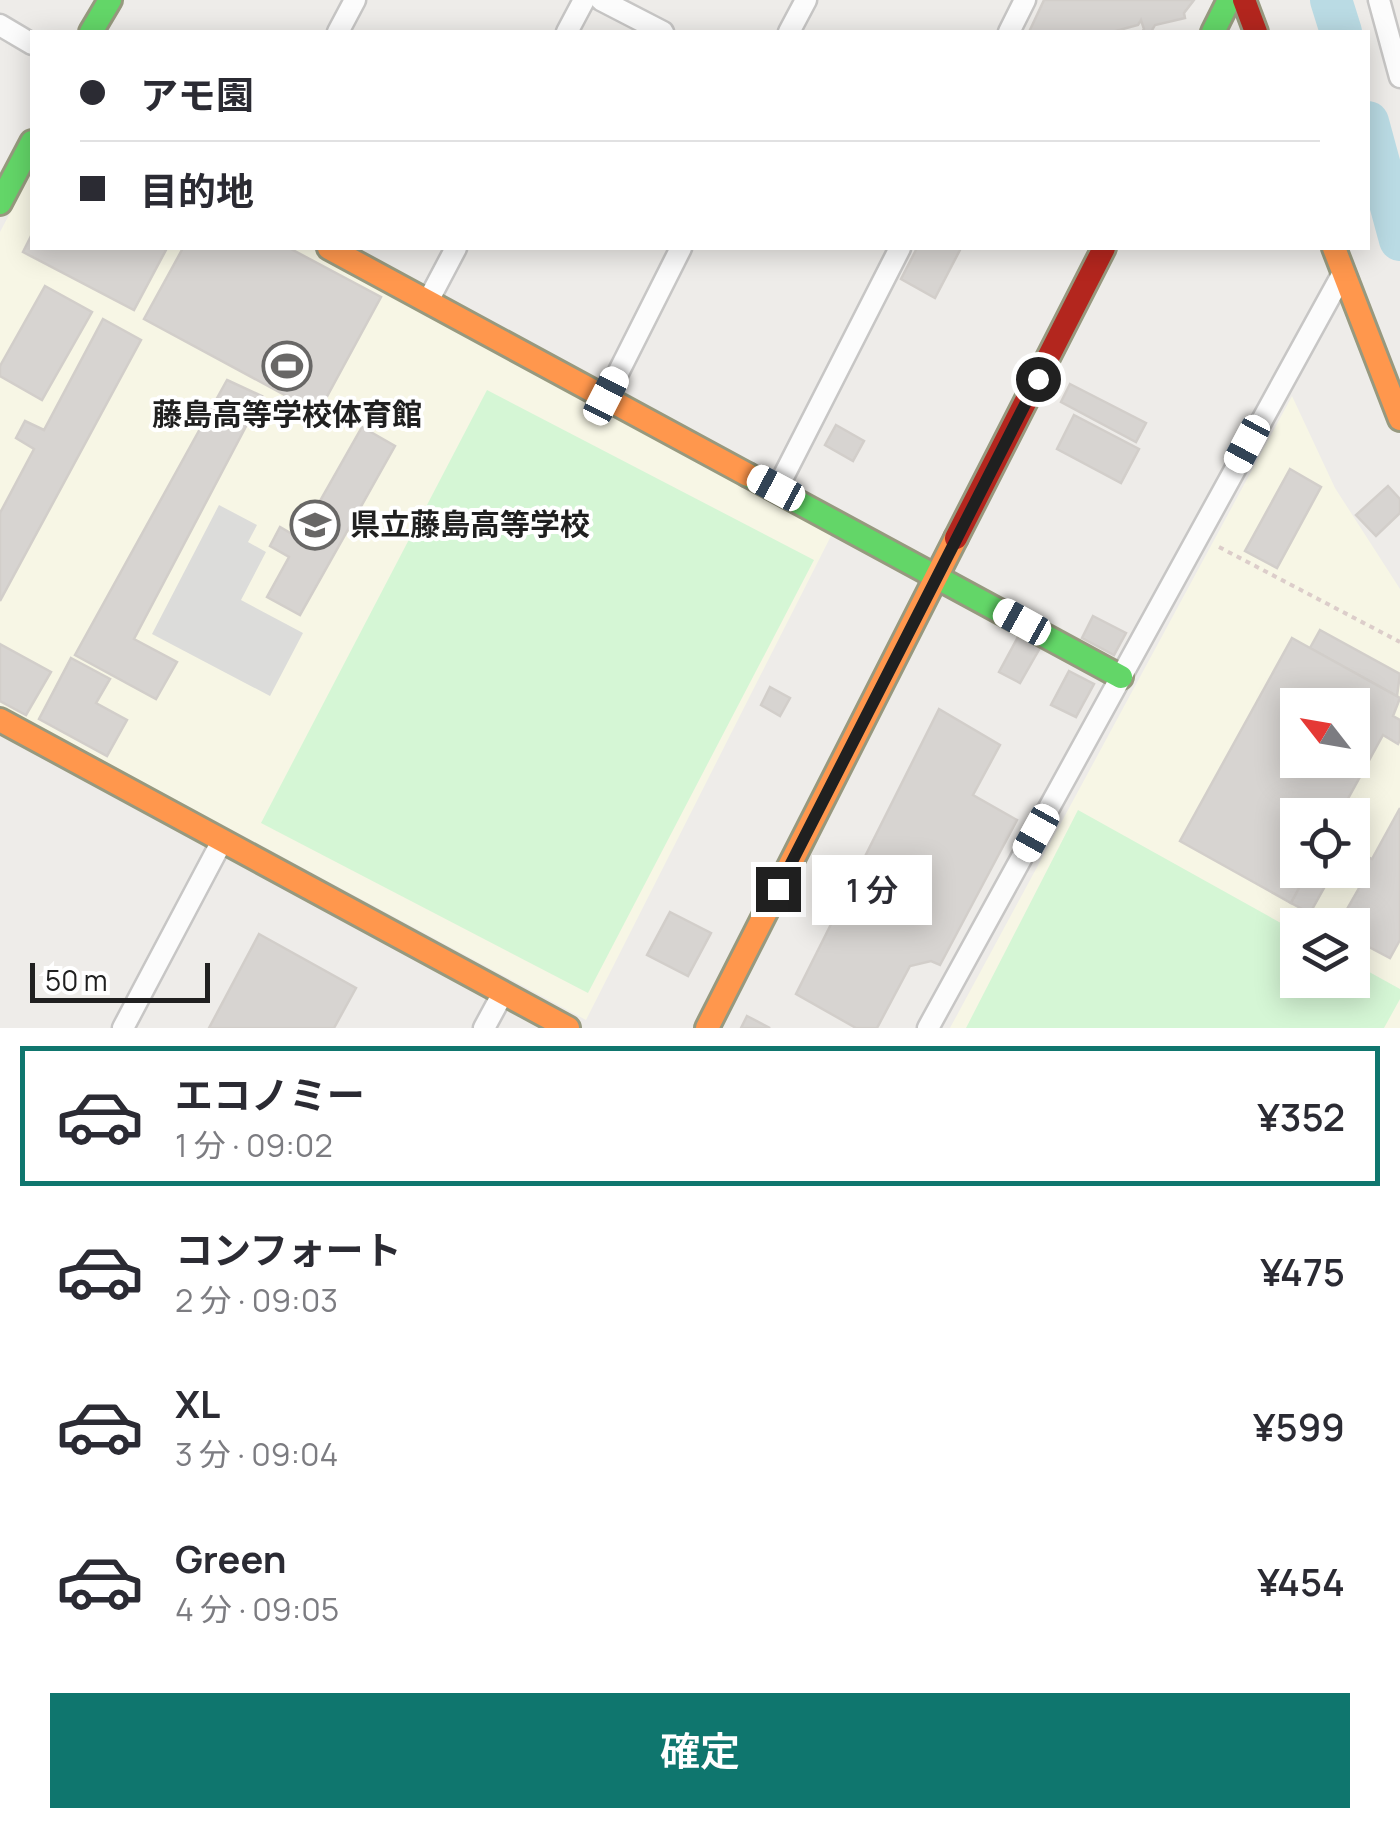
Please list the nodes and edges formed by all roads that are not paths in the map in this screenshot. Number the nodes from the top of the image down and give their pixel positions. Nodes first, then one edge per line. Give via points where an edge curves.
1 (110, 0) edge
2 (355, 0) edge
3 (584, 0) edge
4 (602, 0) edge
5 (806, 0) edge
6 (1025, 0) edge
7 (1229, 0) edge
8 (1244, 0) edge
9 (1379, 0) edge
10 (0, 26) edge
11 (92, 30) edge
12 (339, 30) edge
13 (568, 30) edge
14 (658, 30) edge
15 (791, 30) edge
16 (1010, 30) edge
17 (1214, 30) edge
18 (1255, 30) edge
19 (30, 43) edge
20 (1400, 77) edge
21 (30, 146) edge
22 (0, 203) edge
23 (333, 250) edge
24 (455, 250) edge
25 (680, 250) edge
26 (899, 250) edge
27 (1103, 250) edge
28 (1335, 250) edge
29 (1343, 272) junction
30 (428, 301) junction
31 (606, 396) junction
32 (1398, 408) edge
33 (776, 488) junction
34 (938, 576) junction
35 (1121, 677) junction
36 (0, 720) edge
37 (222, 841) junction
38 (503, 993) junction
39 (123, 1028) edge
40 (484, 1028) edge
41 (568, 1028) edge
42 (707, 1028) edge
43 (928, 1028) edge

1 - 11 street
2 - 12 street
3 - 13 street
4 - 14 street
5 - 15 street
6 - 16 street
7 - 17 street
8 - 18 street
9 - 20 street
10 - 19 street
21 - 22 street
23 - 30 street
24 - 30 street
25 - 31 street
26 - 33 street
27 - 34 street
28 - 29 street
29 - 32 street
29 - 35 street
30 - 31 street
31 - 33 street
33 - 34 street
34 - 35 street
34 - 42 street
35 - 43 street
36 - 37 street
37 - 38 street
37 - 39 street
38 - 40 street
38 - 41 street

